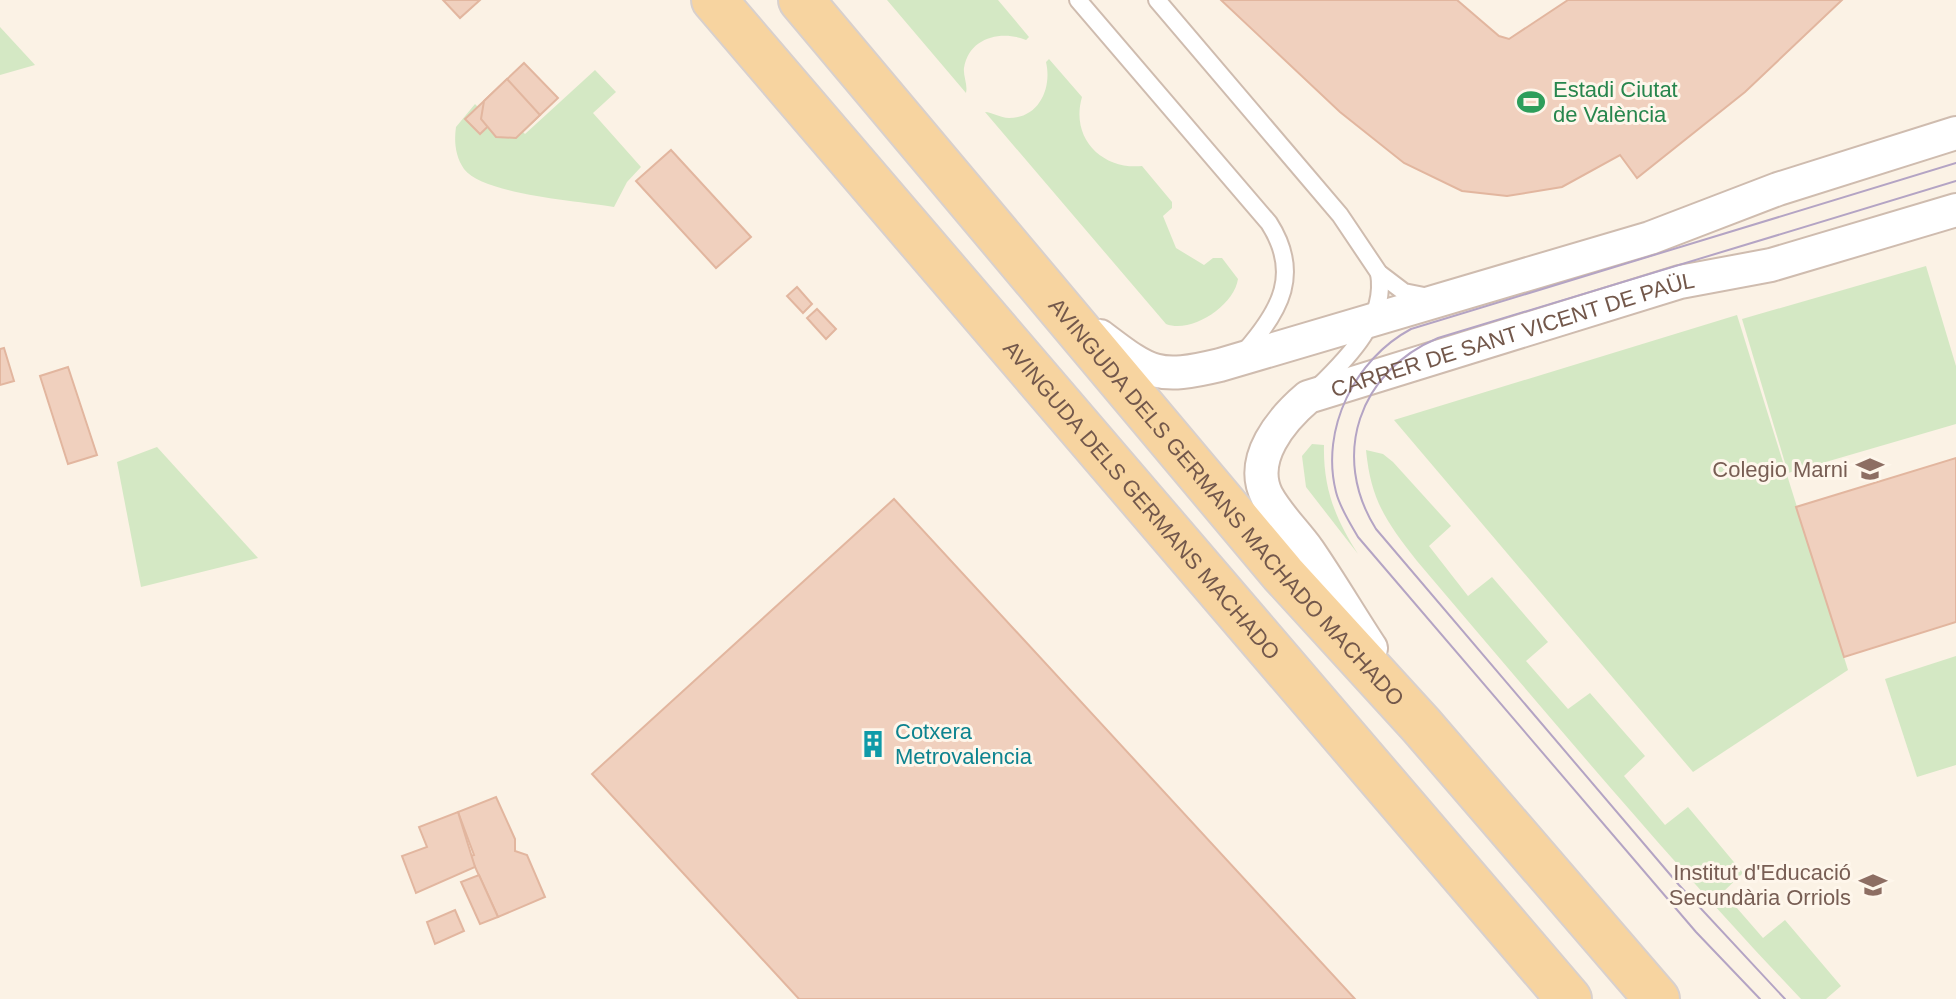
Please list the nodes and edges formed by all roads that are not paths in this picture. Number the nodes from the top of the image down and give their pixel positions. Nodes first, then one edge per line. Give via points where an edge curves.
1 (714, 0) edge
2 (801, 0) edge
3 (1078, 0) edge
4 (1157, 0) edge
5 (1956, 133) edge
6 (1956, 210) edge
7 (1379, 273) junction
8 (1450, 297) junction
9 (1060, 305) junction
10 (1373, 320) junction
11 (1220, 365) junction
12 (1308, 397) junction
13 (1421, 725) junction
14 (1569, 999) edge
15 (1657, 999) edge

1 - 14 main road, AVINGUDA DELS GERMANS MACHADO
2 - 9 main road, AVINGUDA DELS GERMANS MACHADO MACHADO
3 - 11 lane via 1281,241 1286,280 1270,317 1245,351
4 - 7 lane via 1340,215
5 - 8 street via 1778,189 1689,226
6 - 12 street, CARRER DE SANT VICENT DE PAÜL via 1771,265 1680,282
7 - 8 lane via 1404,292
7 - 10 lane
8 - 10 street
9 - 11 street via 1140,367 1165,375
9 - 13 main road, AVINGUDA DELS GERMANS MACHADO MACHADO via 1283,574
10 - 11 street
10 - 12 lane
12 - 13 street, CARRER DE SANT VICENT DE PAÜL via 1285,416 1267,447 1261,475 1265,493 1307,548
13 - 15 main road, AVINGUDA DELS GERMANS MACHADO MACHADO

